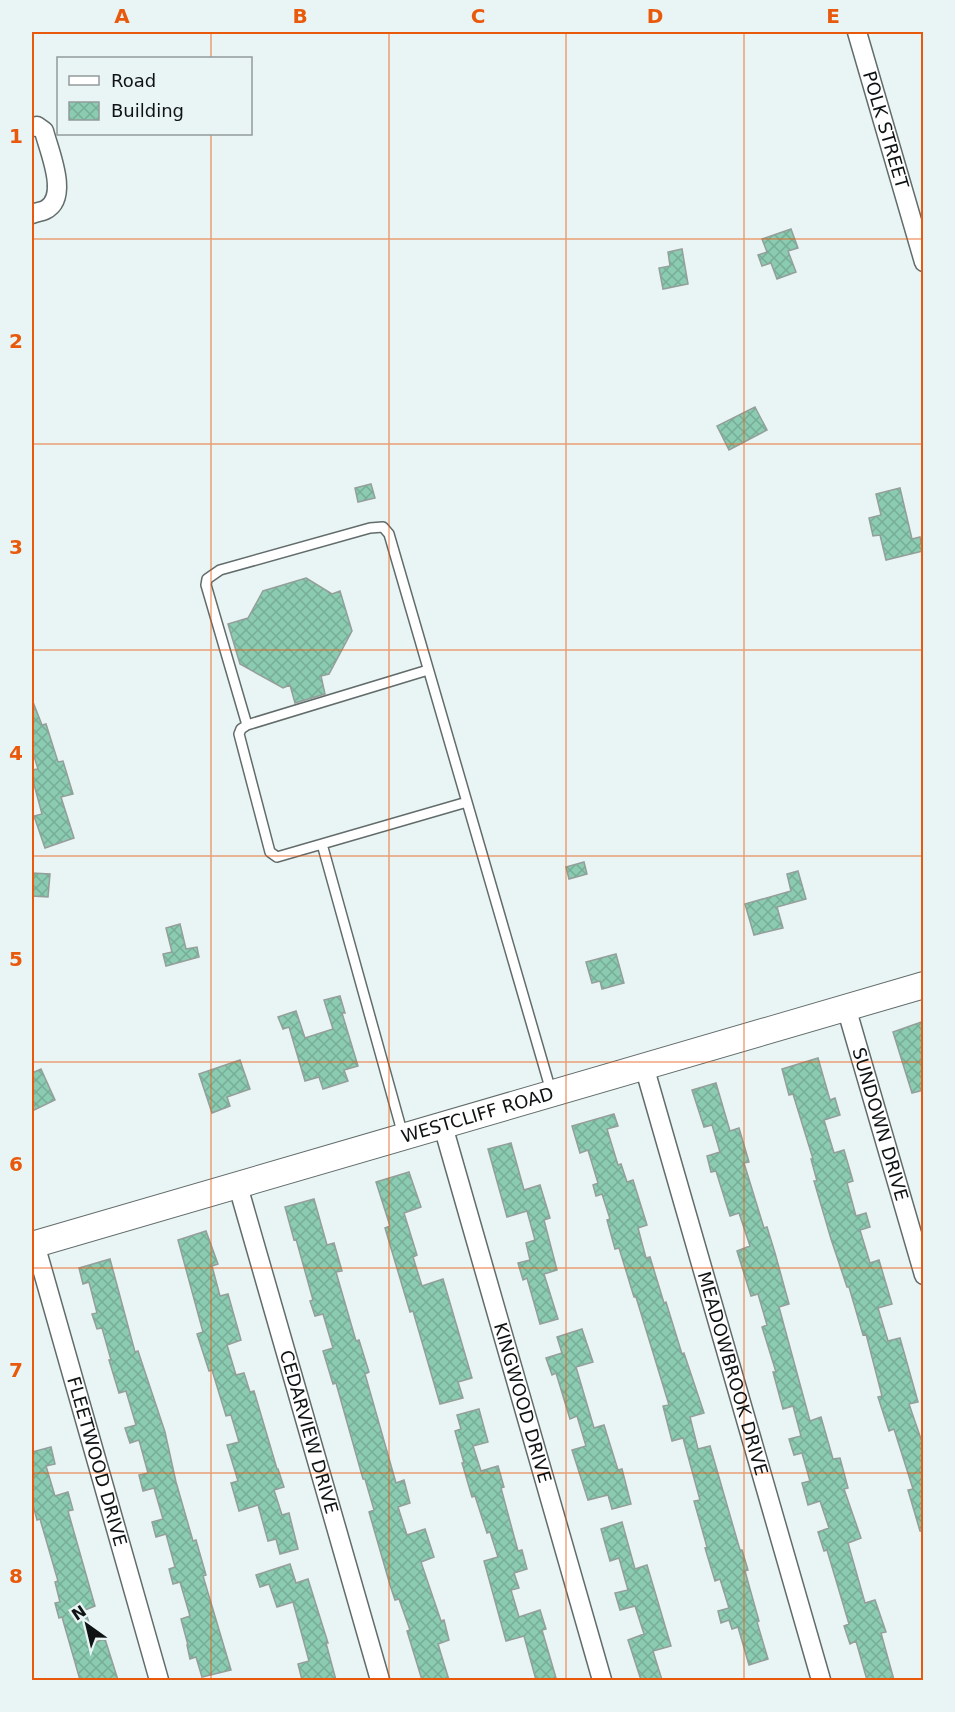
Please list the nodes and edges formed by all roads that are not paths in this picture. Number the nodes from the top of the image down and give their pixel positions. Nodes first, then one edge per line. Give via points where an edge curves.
1 (857, 32) edge
2 (32, 127) edge
3 (32, 213) edge
4 (924, 262) edge
5 (428, 670) junction
6 (247, 725) junction
7 (467, 802) junction
8 (322, 844) junction
9 (924, 985) edge
10 (846, 1007) junction
11 (644, 1066) junction
12 (552, 1093) junction
13 (443, 1126) junction
14 (403, 1137) junction
15 (238, 1186) junction
16 (33, 1245) edge
17 (924, 1275) edge
18 (159, 1680) edge
19 (380, 1680) edge
20 (602, 1680) edge
21 (821, 1680) edge

1 - 4 street, POLK STREET
2 - 3 street via 44,131 59,186 47,209
5 - 6 lane
5 - 6 lane via 383,527 220,570 207,579 206,585
5 - 7 lane
6 - 8 lane via 239,734 270,852 277,857
7 - 8 lane
7 - 12 lane
8 - 14 lane
9 - 10 street, WESTCLIFF ROAD
10 - 11 street, WESTCLIFF ROAD
10 - 17 street, SUNDOWN DRIVE
11 - 12 street, WESTCLIFF ROAD
11 - 21 street, MEADOWBROOK DRIVE
12 - 13 street, WESTCLIFF ROAD
13 - 14 street, WESTCLIFF ROAD
13 - 20 street, KINGWOOD DRIVE
14 - 15 street, WESTCLIFF ROAD
15 - 16 street, WESTCLIFF ROAD
15 - 19 street, CEDARVIEW DRIVE
16 - 18 street, FLEETWOOD DRIVE

